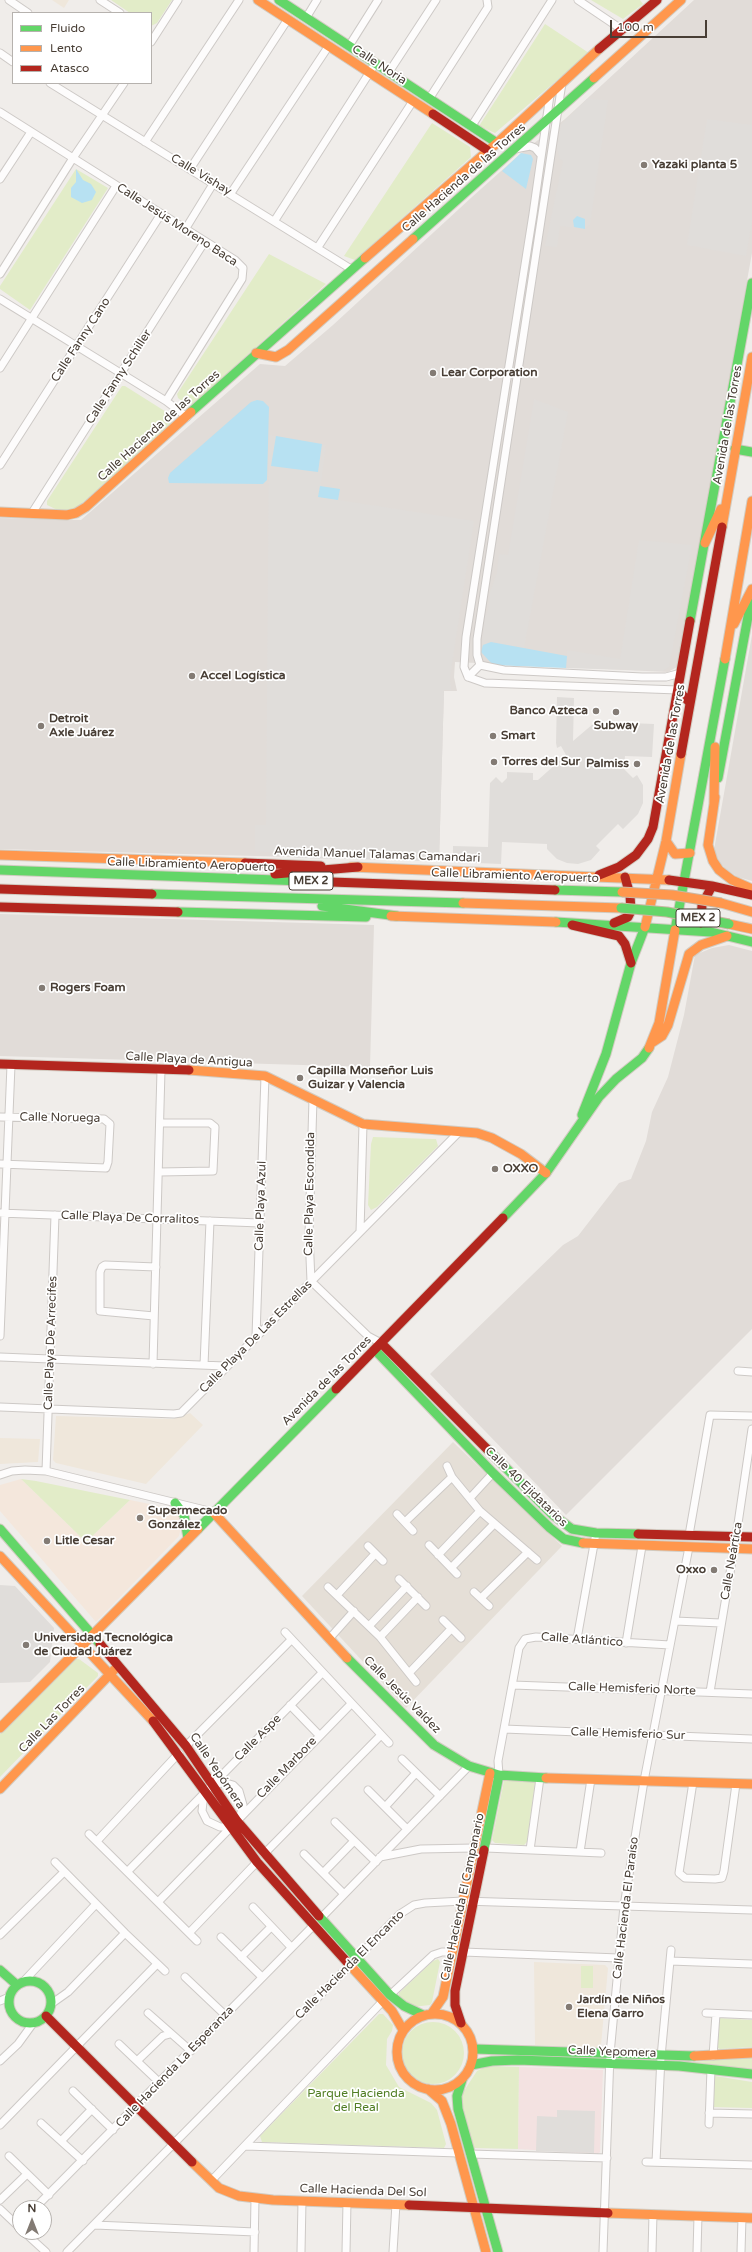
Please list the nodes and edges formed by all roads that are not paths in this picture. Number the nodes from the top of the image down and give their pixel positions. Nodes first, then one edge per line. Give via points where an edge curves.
1 (9, 0) edge
2 (100, 0) edge
3 (178, 0) edge
4 (239, 0) edge
5 (258, 0) edge
6 (279, 0) edge
7 (317, 0) edge
8 (378, 0) edge
9 (436, 0) edge
10 (487, 0) edge
11 (552, 0) edge
12 (578, 0) edge
13 (681, 0) edge
14 (655, 1) edge
15 (27, 12) edge
16 (118, 12) edge
17 (664, 15) junction
18 (306, 18) junction
19 (288, 19) junction
20 (621, 29) junction
21 (152, 38) edge
22 (349, 46) junction
23 (328, 47) junction
24 (0, 53) edge
25 (12, 61) edge
26 (376, 64) junction
27 (389, 72) junction
28 (370, 73) junction
29 (562, 83) junction
30 (52, 84) edge
31 (123, 84) edge
32 (550, 95) junction
33 (429, 99) junction
34 (413, 101) junction
35 (558, 110) junction
36 (0, 112) edge
37 (102, 116) junction
38 (547, 121) junction
39 (471, 127) junction
40 (31, 132) junction
41 (145, 142) junction
42 (497, 142) junction
43 (514, 149) junction
44 (487, 150) junction
45 (541, 155) junction
46 (73, 158) junction
47 (190, 169) junction
48 (0, 179) edge
49 (213, 184) junction
50 (116, 186) junction
51 (231, 193) junction
52 (161, 214) junction
53 (533, 214) junction
54 (543, 215) junction
55 (274, 220) junction
56 (186, 228) junction
57 (205, 241) junction
58 (318, 247) junction
59 (351, 269) junction
60 (0, 274) edge
61 (752, 283) edge
62 (0, 299) edge
63 (32, 319) junction
64 (77, 346) junction
65 (256, 353) junction
66 (752, 356) edge
67 (0, 368) edge
68 (121, 373) junction
69 (166, 401) junction
70 (743, 404) junction
71 (752, 414) edge
72 (186, 417) junction
73 (735, 450) junction
74 (752, 452) edge
75 (0, 465) edge
76 (728, 494) junction
77 (752, 501) edge
78 (0, 512) edge
79 (32, 513) junction
80 (705, 543) junction
81 (752, 589) edge
82 (752, 595) edge
83 (728, 634) junction
84 (480, 665) junction
85 (681, 673) junction
86 (468, 677) junction
87 (678, 690) junction
88 (690, 703) junction
89 (717, 708) junction
90 (714, 804) junction
91 (666, 841) junction
92 (690, 853) junction
93 (0, 855) edge
94 (358, 867) junction
95 (0, 870) edge
96 (599, 875) junction
97 (625, 876) junction
98 (657, 878) junction
99 (252, 879) junction
100 (684, 882) junction
101 (712, 886) junction
102 (752, 888) edge
103 (0, 889) edge
104 (34, 890) junction
105 (0, 894) edge
106 (752, 895) edge
107 (260, 898) junction
108 (0, 907) edge
109 (752, 912) edge
110 (397, 916) junction
111 (557, 921) junction
112 (611, 924) junction
113 (644, 927) junction
114 (752, 929) edge
115 (675, 930) junction
116 (711, 932) junction
117 (729, 935) junction
118 (752, 942) edge
119 (631, 962) junction
120 (653, 1042) junction
121 (0, 1064) edge
122 (11, 1065) junction
123 (161, 1070) junction
124 (265, 1076) junction
125 (313, 1099) junction
126 (0, 1117) edge
127 (8, 1117) junction
128 (160, 1123) junction
129 (362, 1124) junction
130 (578, 1126) junction
131 (459, 1132) junction
132 (3, 1164) edge
133 (160, 1172) junction
134 (546, 1173) junction
135 (2, 1213) edge
136 (55, 1215) junction
137 (158, 1218) junction
138 (210, 1221) junction
139 (260, 1223) junction
140 (360, 1232) junction
141 (156, 1267) junction
142 (311, 1281) junction
143 (154, 1316) junction
144 (0, 1336) edge
145 (256, 1336) junction
146 (378, 1346) junction
147 (0, 1357) edge
148 (51, 1359) junction
149 (153, 1364) junction
150 (204, 1365) junction
151 (225, 1366) junction
152 (738, 1371) dead end
153 (752, 1372) edge
154 (0, 1407) edge
155 (48, 1409) junction
156 (752, 1416) edge
157 (752, 1429) edge
158 (447, 1466) dead end
159 (46, 1471) junction
160 (493, 1472) junction
161 (0, 1475) edge
162 (452, 1477) junction
163 (470, 1498) junction
164 (175, 1503) junction
165 (480, 1511) junction
166 (214, 1512) junction
167 (397, 1514) dead end
168 (405, 1522) junction
169 (494, 1524) junction
170 (0, 1529) edge
171 (413, 1531) dead end
172 (596, 1532) junction
173 (689, 1535) junction
174 (736, 1537) junction
175 (752, 1537) edge
176 (188, 1538) junction
177 (594, 1544) junction
178 (429, 1545) dead end
179 (368, 1546) dead end
180 (642, 1546) junction
181 (689, 1547) junction
182 (735, 1549) junction
183 (752, 1549) edge
184 (528, 1552) junction
185 (376, 1554) junction
186 (438, 1554) junction
187 (0, 1556) edge
188 (537, 1560) dead end
189 (383, 1561) dead end
190 (451, 1568) junction
191 (457, 1574) dead end
192 (400, 1579) dead end
193 (328, 1586) dead end
194 (407, 1586) junction
195 (474, 1592) dead end
196 (337, 1595) junction
197 (418, 1598) junction
198 (481, 1598) junction
199 (426, 1606) dead end
200 (489, 1606) dead end
201 (354, 1611) junction
202 (443, 1620) dead end
203 (675, 1621) junction
204 (721, 1623) junction
205 (369, 1626) junction
206 (451, 1629) junction
207 (286, 1632) dead end
208 (92, 1636) junction
209 (380, 1637) junction
210 (461, 1638) dead end
211 (329, 1639) junction
212 (577, 1639) junction
213 (291, 1640) junction
214 (626, 1643) junction
215 (82, 1645) junction
216 (670, 1645) junction
217 (114, 1662) junction
218 (322, 1673) junction
219 (409, 1673) junction
220 (112, 1675) junction
221 (416, 1682) dead end
222 (513, 1685) junction
223 (662, 1690) junction
224 (710, 1692) junction
225 (752, 1694) edge
226 (351, 1704) junction
227 (290, 1705) junction
228 (0, 1728) edge
229 (504, 1728) junction
230 (320, 1735) junction
231 (382, 1735) junction
232 (653, 1735) junction
233 (752, 1739) edge
234 (389, 1743) dead end
235 (186, 1746) junction
236 (179, 1753) junction
237 (402, 1759) dead end
238 (469, 1766) junction
239 (416, 1773) junction
240 (495, 1774) junction
241 (540, 1778) junction
242 (591, 1779) junction
243 (644, 1781) junction
244 (693, 1782) junction
245 (212, 1784) junction
246 (736, 1784) junction
247 (752, 1784) edge
248 (0, 1789) edge
249 (368, 1790) dead end
250 (204, 1791) junction
251 (440, 1796) junction
252 (385, 1807) junction
253 (335, 1822) dead end
254 (233, 1824) junction
255 (407, 1829) junction
256 (90, 1834) dead end
257 (96, 1841) junction
258 (354, 1841) junction
259 (474, 1848) junction
260 (486, 1848) junction
261 (530, 1850) junction
262 (580, 1852) junction
263 (601, 1853) dead end
264 (264, 1854) junction
265 (304, 1854) dead end
266 (378, 1860) junction
267 (55, 1862) dead end
268 (257, 1862) junction
269 (64, 1872) junction
270 (128, 1872) junction
271 (323, 1873) junction
272 (344, 1894) junction
273 (463, 1901) junction
274 (475, 1901) junction
275 (158, 1902) junction
276 (96, 1904) junction
277 (624, 1906) junction
278 (253, 1907) dead end
279 (752, 1910) edge
280 (321, 1918) junction
281 (314, 1925) junction
282 (271, 1927) junction
283 (125, 1933) junction
284 (189, 1933) junction
285 (0, 1936) edge
286 (221, 1937) dead end
287 (197, 1941) dead end
288 (291, 1947) junction
289 (671, 1950) dead end
290 (453, 1952) junction
291 (463, 1952) junction
292 (241, 1957) junction
293 (619, 1958) junction
294 (354, 1961) junction
295 (670, 1961) junction
296 (157, 1964) junction
297 (752, 1964) edge
298 (0, 1970) edge
299 (165, 1970) dead end
300 (185, 1977) dead end
301 (262, 1977) junction
302 (20, 1983) junction
303 (9, 1997) junction
304 (386, 1998) junction
305 (0, 2001) edge
306 (51, 2004) junction
307 (432, 2013) junction
308 (148, 2014) dead end
309 (706, 2014) dead end
310 (716, 2014) junction
311 (225, 2015) junction
312 (423, 2015) junction
313 (752, 2015) edge
314 (46, 2016) junction
315 (34, 2022) junction
316 (461, 2023) junction
317 (403, 2030) junction
318 (170, 2034) junction
319 (119, 2044) dead end
320 (78, 2046) junction
321 (474, 2049) junction
322 (191, 2051) junction
323 (752, 2053) edge
324 (610, 2054) junction
325 (713, 2056) junction
326 (0, 2061) edge
327 (137, 2061) junction
328 (661, 2061) junction
329 (610, 2064) junction
330 (471, 2065) junction
331 (711, 2069) junction
332 (752, 2074) edge
333 (462, 2080) junction
334 (160, 2083) junction
335 (428, 2089) junction
336 (73, 2091) dead end
337 (137, 2106) junction
338 (92, 2109) junction
339 (710, 2113) junction
340 (752, 2114) edge
341 (41, 2123) dead end
342 (709, 2124) dead end
343 (0, 2125) edge
344 (113, 2130) junction
345 (61, 2141) junction
346 (173, 2143) junction
347 (245, 2146) junction
348 (459, 2153) junction
349 (470, 2154) junction
350 (9, 2156) dead end
351 (607, 2158) junction
352 (83, 2161) junction
353 (646, 2162) dead end
354 (656, 2162) junction
355 (752, 2165) edge
356 (27, 2174) junction
357 (211, 2181) junction
358 (49, 2195) junction
359 (255, 2199) junction
360 (0, 2200) edge
361 (44, 2200) edge
362 (302, 2201) junction
363 (347, 2202) junction
364 (396, 2204) junction
365 (474, 2206) junction
366 (485, 2207) junction
367 (0, 2209) edge
368 (605, 2212) junction
369 (652, 2214) junction
370 (698, 2216) junction
371 (742, 2218) junction
372 (752, 2218) edge
373 (12, 2220) edge
374 (95, 2225) junction
375 (254, 2232) junction
376 (33, 2240) edge
377 (46, 2252) edge
378 (68, 2252) edge
379 (254, 2252) edge
380 (301, 2252) edge
381 (346, 2252) edge
382 (393, 2252) edge
383 (486, 2252) edge
384 (498, 2252) edge
385 (604, 2252) edge
386 (652, 2252) edge
387 (696, 2252) edge
388 (740, 2252) edge

1 - 15 street
2 - 16 street
3 - 21 street
4 - 41 street
5 - 19 main road, Calle Noria
6 - 18 main road, Calle Noria
7 - 18 street
8 - 22 street
9 - 27 street
10 - 33 street via 488,7
11 - 39 street
12 - 20 street
13 - 17 main road, Calle Hacienda de las Torres
14 - 17 main road
14 - 20 main road, Calle Hacienda de las Torres
17 - 35 main road, Calle Hacienda de las Torres
18 - 22 main road, Calle Noria
19 - 23 main road, Calle Noria
19 - 47 street
20 - 29 main road, Calle Hacienda de las Torres
22 - 26 main road, Calle Noria
23 - 28 main road, Calle Noria
23 - 51 street
24 - 25 street
26 - 27 main road, Calle Noria
26 - 28 street
27 - 33 main road, Calle Noria
28 - 34 main road, Calle Noria
28 - 55 street
29 - 32 main road, Calle Hacienda de las Torres
29 - 35 street
30 - 37 street, Calle Vishay
31 - 37 street
32 - 38 street
32 - 42 main road, Calle Hacienda de las Torres
33 - 39 main road, Calle Noria
34 - 44 main road, Calle Noria
34 - 58 street
35 - 38 main road, Calle Hacienda de las Torres
35 - 54 street
36 - 40 street, Calle Jesús Moreno Baca
37 - 41 street, Calle Vishay
37 - 46 street
38 - 43 main road, Calle Hacienda de las Torres
38 - 45 street
39 - 42 main road, Calle Noria
40 - 46 street, Calle Jesús Moreno Baca
40 - 48 street
41 - 47 street, Calle Vishay
42 - 44 main road, Calle Hacienda de las Torres
43 - 45 street via 530,146
43 - 65 main road, Calle Hacienda de las Torres via 282,355 272,357
44 - 59 main road, Calle Hacienda de las Torres
45 - 53 street
46 - 50 street, Calle Jesús Moreno Baca
46 - 60 street
47 - 49 street, Calle Vishay
49 - 51 street, Calle Vishay
49 - 56 street
50 - 52 street, Calle Jesús Moreno Baca
50 - 63 street
51 - 55 street, Calle Vishay
52 - 56 street, Calle Jesús Moreno Baca
52 - 64 street, Calle Fanny Cano
53 - 54 street
53 - 86 street via 466,637 464,667
54 - 84 street via 477,639
55 - 58 street, Calle Vishay
56 - 57 street, Calle Jesús Moreno Baca
57 - 68 street, Calle Fanny Schiller
57 - 69 street, Calle Jesús Moreno Baca via 238,262 243,268 244,275
58 - 59 street, Calle Vishay
59 - 65 main road, Calle Hacienda de las Torres
61 - 80 main road, Avenida de las Torres
62 - 63 street
63 - 64 street
63 - 67 street
64 - 68 street
64 - 75 street, Calle Fanny Cano
65 - 72 main road, Calle Hacienda de las Torres
66 - 70 main road, Avenida de las Torres
68 - 69 street
68 - 79 street, Calle Fanny Schiller
69 - 72 street
70 - 71 main road
70 - 73 main road, Avenida de las Torres
72 - 79 main road, Calle Hacienda de las Torres via 86,507 67,515
73 - 74 main road via 744,449
73 - 76 main road, Avenida de las Torres
76 - 80 main road
76 - 88 main road, Avenida de las Torres
77 - 83 main road, Avenida de las Torres
78 - 79 main road
80 - 85 main road, Avenida de las Torres
81 - 83 main road
82 - 90 main road
83 - 89 main road, Avenida de las Torres
84 - 85 street via 504,670 642,677 666,677
84 - 86 street
85 - 87 main road, Avenida de las Torres
86 - 87 street via 485,683
87 - 88 main road
87 - 96 main road, Avenida de las Torres via 648,839 627,862
88 - 91 main road, Avenida de las Torres
89 - 90 main road
89 - 92 main road, Avenida de las Torres
90 - 102 main road via 708,839 712,861 732,880
91 - 92 main road via 675,854
91 - 98 main road, Avenida de las Torres
92 - 100 main road, Avenida de las Torres
93 - 94 main road, Avenida Manuel Talamas Camandari
94 - 96 main road, Avenida Manuel Talamas Camandari
94 - 99 main road via 281,873
95 - 99 main road, Calle Libramiento Aeropuerto / MEX 2
96 - 97 main road, Avenida Manuel Talamas Camandari
97 - 98 main road, Avenida Manuel Talamas Camandari
97 - 112 main road via 631,911 628,917
98 - 100 main road, Avenida Manuel Talamas Camandari
98 - 113 main road, Avenida de las Torres
99 - 109 main road, Calle Libramiento Aeropuerto / MEX 2, bridge via 672,895
100 - 101 main road, Avenida Manuel Talamas Camandari
100 - 115 main road, Avenida de las Torres
101 - 106 main road, Avenida Manuel Talamas Camandari
101 - 116 main road via 705,895 700,918 702,924
103 - 104 main road, MEX 2
104 - 105 main road
104 - 107 main road, MEX 2
107 - 110 main road
107 - 114 main road, MEX 2, bridge via 621,908 667,912
108 - 110 main road
110 - 111 main road
111 - 112 main road
111 - 119 main road via 619,936 625,944
112 - 113 main road
113 - 115 main road
113 - 119 main road, Avenida de las Torres
115 - 116 main road
115 - 120 main road, Avenida de las Torres via 659,1023
116 - 117 main road
117 - 118 main road
117 - 120 main road via 701,945 689,954 668,1025 662,1036
119 - 130 main road, Avenida de las Torres via 615,1027
120 - 130 main road, Avenida de las Torres via 642,1058 607,1088
121 - 122 main road, Calle Playa de Antigua
122 - 123 main road, Calle Playa de Antigua
122 - 127 street
123 - 124 main road, Calle Playa de Antigua
123 - 128 street
124 - 125 main road, Calle Playa de Antigua
124 - 139 street, Calle Playa Azul
125 - 129 main road, Calle Playa de Antigua
125 - 142 street, Calle Playa Escondida via 309,1235
126 - 127 street
127 - 132 street
127 - 132 street, Calle Noruega via 107,1120 110,1124 108,1162 106,1168
128 - 133 street
128 - 133 street via 210,1122 215,1126 213,1172
129 - 131 main road, Calle Playa de Antigua
129 - 140 street
130 - 134 main road, Avenida de las Torres
131 - 134 main road, Calle Playa de Antigua via 477,1134 506,1144
131 - 140 street, Calle Playa De Las Estrellas
132 - 135 street
133 - 137 street
134 - 146 main road, Avenida de las Torres
135 - 136 street, Calle Playa De Corralitos
135 - 144 street
136 - 137 street, Calle Playa De Corralitos
136 - 148 street, Calle Playa De Arrecifes
137 - 138 street, Calle Playa De Corralitos
137 - 141 street
138 - 139 street, Calle Playa De Corralitos
138 - 150 street
139 - 145 street, Calle Playa Azul
140 - 142 street, Calle Playa De Las Estrellas
141 - 143 street
141 - 143 street via 102,1267 100,1311
142 - 145 street, Calle Playa De Las Estrellas
142 - 146 street
143 - 149 street
145 - 151 street, Calle Playa De Las Estrellas
146 - 160 main road, Calle 40 Ejidatarios via 387,1364
146 - 166 main road, Avenida de las Torres
146 - 172 main road, Calle 40 Ejidatarios via 553,1515 572,1529
147 - 148 street
148 - 149 street
148 - 155 street, Calle Playa De Arrecifes
149 - 150 street
150 - 151 street
151 - 155 street, Calle Playa De Las Estrellas via 179,1414
152 - 153 street
154 - 155 street, Calle Playa De Las Estrellas
155 - 159 street, Calle Playa De Arrecifes
156 - 173 street via 710,1415
157 - 174 street, Calle Neártica
158 - 162 street
159 - 161 street via 12,1471
159 - 164 street
160 - 163 street
160 - 177 main road, Calle 40 Ejidatarios via 558,1536 572,1542
162 - 163 street
162 - 168 street
163 - 165 street
164 - 166 street
164 - 176 main road via 186,1522
165 - 169 street
165 - 186 street
166 - 176 main road, Avenida de las Torres
166 - 211 main road, Calle Jesús Valdez
167 - 168 street
168 - 171 street
169 - 184 street
169 - 190 street
170 - 208 main road, Calle Yepómera
172 - 173 main road, Calle 40 Ejidatarios
172 - 177 street
173 - 174 main road, Calle 40 Ejidatarios
174 - 175 main road, Calle 40 Ejidatarios
174 - 182 street, Calle Neártica
176 - 208 main road, Avenida de las Torres
177 - 180 main road, Calle 40 Ejidatarios
177 - 212 street
178 - 186 street
179 - 185 street
180 - 181 main road, Calle 40 Ejidatarios
180 - 214 street
181 - 182 main road, Calle 40 Ejidatarios
181 - 203 street, Calle Hacienda El Paraíso
182 - 183 main road, Calle 40 Ejidatarios
182 - 204 street, Calle Neártica
184 - 188 street
184 - 198 street
185 - 189 street
185 - 196 street
186 - 190 street
187 - 215 main road, Calle Yepómera
190 - 191 street
192 - 194 street
193 - 196 street
194 - 197 street
194 - 205 street
195 - 198 street
196 - 201 street
197 - 199 street
197 - 209 street
198 - 200 street
201 - 205 street
201 - 211 street
202 - 206 street
203 - 204 street
203 - 216 street, Calle Hacienda El Paraíso
204 - 224 street, Calle Neártica
205 - 209 street
206 - 210 street
206 - 219 street
207 - 213 street
208 - 215 main road, Avenida de las Torres
208 - 217 main road, Calle Yepómera
209 - 219 street
211 - 238 main road, Calle Jesús Valdez via 422,1734 443,1751
212 - 214 street, Calle Atlántico
212 - 222 street, Calle Atlántico via 525,1639 519,1648
213 - 218 street
213 - 235 street
214 - 216 street, Calle Atlántico
215 - 220 main road, Calle Yepómera
215 - 228 main road, Avenida de las Torres
216 - 223 street, Calle Hacienda El Paraíso
217 - 220 main road
217 - 235 main road, Calle Yepómera
218 - 226 street
218 - 227 street, Calle Aspe
219 - 221 street
220 - 236 main road, Calle Yepómera
220 - 248 main road, Calle Las Torres
222 - 223 street, Calle Hemisferio Norte
222 - 229 street, Calle Atlántico
223 - 224 street, Calle Hemisferio Norte
223 - 232 street, Calle Hacienda El Paraíso
224 - 225 street, Calle Hemisferio Norte
226 - 230 street, Calle Marbore
226 - 231 street
227 - 230 street
227 - 245 street, Calle Aspe
229 - 232 street, Calle Hemisferio Sur
229 - 240 street, Calle Atlántico
230 - 254 street, Calle Marbore
231 - 234 street
231 - 264 street
232 - 233 street, Calle Hemisferio Sur
232 - 243 street, Calle Hacienda El Paraíso
235 - 245 main road, Calle Yepómera
236 - 250 main road, Calle Yepómera
236 - 257 street
237 - 239 street
238 - 240 main road, Calle Jesús Valdez
238 - 251 street
239 - 251 street
239 - 252 street
240 - 241 main road, Calle Jesús Valdez
240 - 259 main road, Calle Hacienda El Campanario
240 - 260 main road, Calle Hacienda El Campanario
241 - 242 main road, Calle Jesús Valdez
241 - 261 street
242 - 243 main road, Calle Jesús Valdez
242 - 262 street
243 - 244 main road, Calle Jesús Valdez
243 - 277 street, Calle Hacienda El Paraíso
244 - 246 main road, Calle Jesús Valdez
244 - 246 street via 679,1873 685,1878 722,1878
245 - 250 street, Calle Aspe
245 - 254 main road, Calle Yepómera
245 - 254 street via 226,1784 239,1791 243,1805
246 - 247 main road, Calle Jesús Valdez
249 - 252 street
250 - 254 main road, Calle Yepómera
250 - 254 street via 201,1805 204,1816 213,1825
250 - 270 street, Calle Aspe
251 - 255 street
252 - 255 street
253 - 258 street
254 - 264 main road, Calle Yepómera
254 - 268 main road, Calle Yepómera
254 - 275 street, Calle Marbore
255 - 266 street
256 - 257 street
257 - 270 street
258 - 266 street
258 - 271 street
259 - 266 street via 420,1849
259 - 273 main road, Calle Hacienda El Campanario
260 - 261 street
260 - 274 main road, Calle Hacienda El Campanario
261 - 262 street
262 - 263 street
264 - 280 main road, Calle Yepómera
265 - 271 street
266 - 272 street
267 - 269 street
268 - 281 main road, Calle Yepómera
268 - 284 street
269 - 276 street
269 - 285 street
270 - 275 street
271 - 272 street
272 - 280 street
273 - 274 street, Calle Hacienda El Encanto
273 - 290 main road, Calle Hacienda El Campanario
273 - 294 street, Calle Hacienda El Encanto via 425,1903 406,1909
274 - 277 street, Calle Hacienda El Encanto
274 - 291 main road, Calle Hacienda El Campanario
275 - 284 street
276 - 283 street
276 - 302 street
277 - 279 street, Calle Hacienda El Encanto
277 - 293 street, Calle Hacienda El Paraíso
278 - 282 street
280 - 294 main road, Calle Yepómera
281 - 288 street, Calle Hacienda La Esperanza
281 - 294 main road, Calle Yepómera
282 - 288 street
282 - 292 street
283 - 296 street
283 - 306 street via 68,1992
284 - 287 street
286 - 292 street
288 - 301 street, Calle Hacienda La Esperanza
289 - 295 street
290 - 304 street via 432,1954
290 - 307 main road, Calle Hacienda El Campanario via 443,1997
291 - 293 street
291 - 316 main road, Calle Hacienda El Campanario via 454,1999
292 - 301 street
293 - 324 street, Calle Hacienda El Paraíso
294 - 304 main road, Calle Yepómera
294 - 346 street, Calle Hacienda El Encanto
295 - 297 street
295 - 328 street
296 - 299 street
296 - 320 street
298 - 302 main road
300 - 311 street
301 - 311 street, Calle Hacienda La Esperanza
302 - 303 main road
302 - 306 main road via 30,1980 44,1985
303 - 305 street
303 - 315 main road via 9,2004 15,2016 27,2022
304 - 312 main road, Calle Yepómera
304 - 317 main road, Calle Yepómera
304 - 347 street
306 - 314 main road
307 - 312 main road
307 - 316 main road via 452,2017
308 - 318 street
309 - 310 street
310 - 313 street
310 - 325 street
311 - 322 street, Calle Hacienda La Esperanza
312 - 317 main road
314 - 315 main road
314 - 320 main road, Calle Hacienda Del Sol
315 - 326 street via 18,2044
316 - 321 main road via 472,2039
317 - 335 main road via 397,2048 400,2066 411,2082
318 - 322 street
318 - 327 street via 163,2036
319 - 327 street
320 - 337 main road, Calle Hacienda Del Sol
320 - 343 street
321 - 324 main road, Calle Yepomera
321 - 330 main road
322 - 334 street, Calle Hacienda La Esperanza
323 - 325 main road, Calle Yepomera
324 - 328 main road, Calle Yepomera
324 - 329 street, Calle Hacienda El Paraíso
325 - 328 main road, Calle Yepomera
327 - 334 street
328 - 329 main road, Calle Yepomera
328 - 331 main road, Calle Yepomera
328 - 354 street
329 - 330 main road, Calle Yepomera via 502,2060
329 - 351 street, Calle Hacienda El Paraíso
330 - 333 main road
331 - 332 main road, Calle Yepomera
331 - 339 street
333 - 335 main road via 446,2088
333 - 349 main road via 457,2096 458,2109
334 - 337 street, Calle Hacienda La Esperanza
335 - 348 main road via 442,2101 446,2109
336 - 338 street
337 - 344 street, Calle Hacienda La Esperanza
337 - 346 main road, Calle Hacienda Del Sol
338 - 344 street
338 - 345 street
339 - 340 street
339 - 342 street
341 - 345 street
344 - 352 street, Calle Hacienda La Esperanza
345 - 352 street
346 - 357 main road, Calle Hacienda Del Sol
346 - 374 street, Calle Hacienda El Encanto
347 - 348 street
347 - 357 street
348 - 365 main road
349 - 351 street
349 - 366 main road
350 - 356 street
351 - 368 street, Calle Hacienda El Paraíso
352 - 358 street, Calle Hacienda La Esperanza
353 - 354 street
354 - 355 street
356 - 358 street
356 - 360 street
357 - 359 main road, Calle Hacienda Del Sol via 228,2192
358 - 361 street, Calle Hacienda La Esperanza
359 - 362 main road, Calle Hacienda Del Sol
359 - 375 street
362 - 363 main road, Calle Hacienda Del Sol
362 - 380 street
363 - 364 main road, Calle Hacienda Del Sol
363 - 381 street
364 - 365 main road, Calle Hacienda Del Sol
364 - 382 street
365 - 366 main road, Calle Hacienda Del Sol
365 - 383 main road
366 - 368 main road, Calle Hacienda Del Sol
366 - 384 main road
367 - 373 street
368 - 369 main road, Calle Hacienda Del Sol
368 - 385 street, Calle Hacienda El Paraíso
369 - 370 main road, Calle Hacienda Del Sol
369 - 386 street
370 - 371 main road, Calle Hacienda Del Sol
370 - 387 street
371 - 372 main road, Calle Hacienda Del Sol
371 - 388 street
374 - 375 street
374 - 378 street, Calle Hacienda El Encanto
375 - 379 street
376 - 377 street

